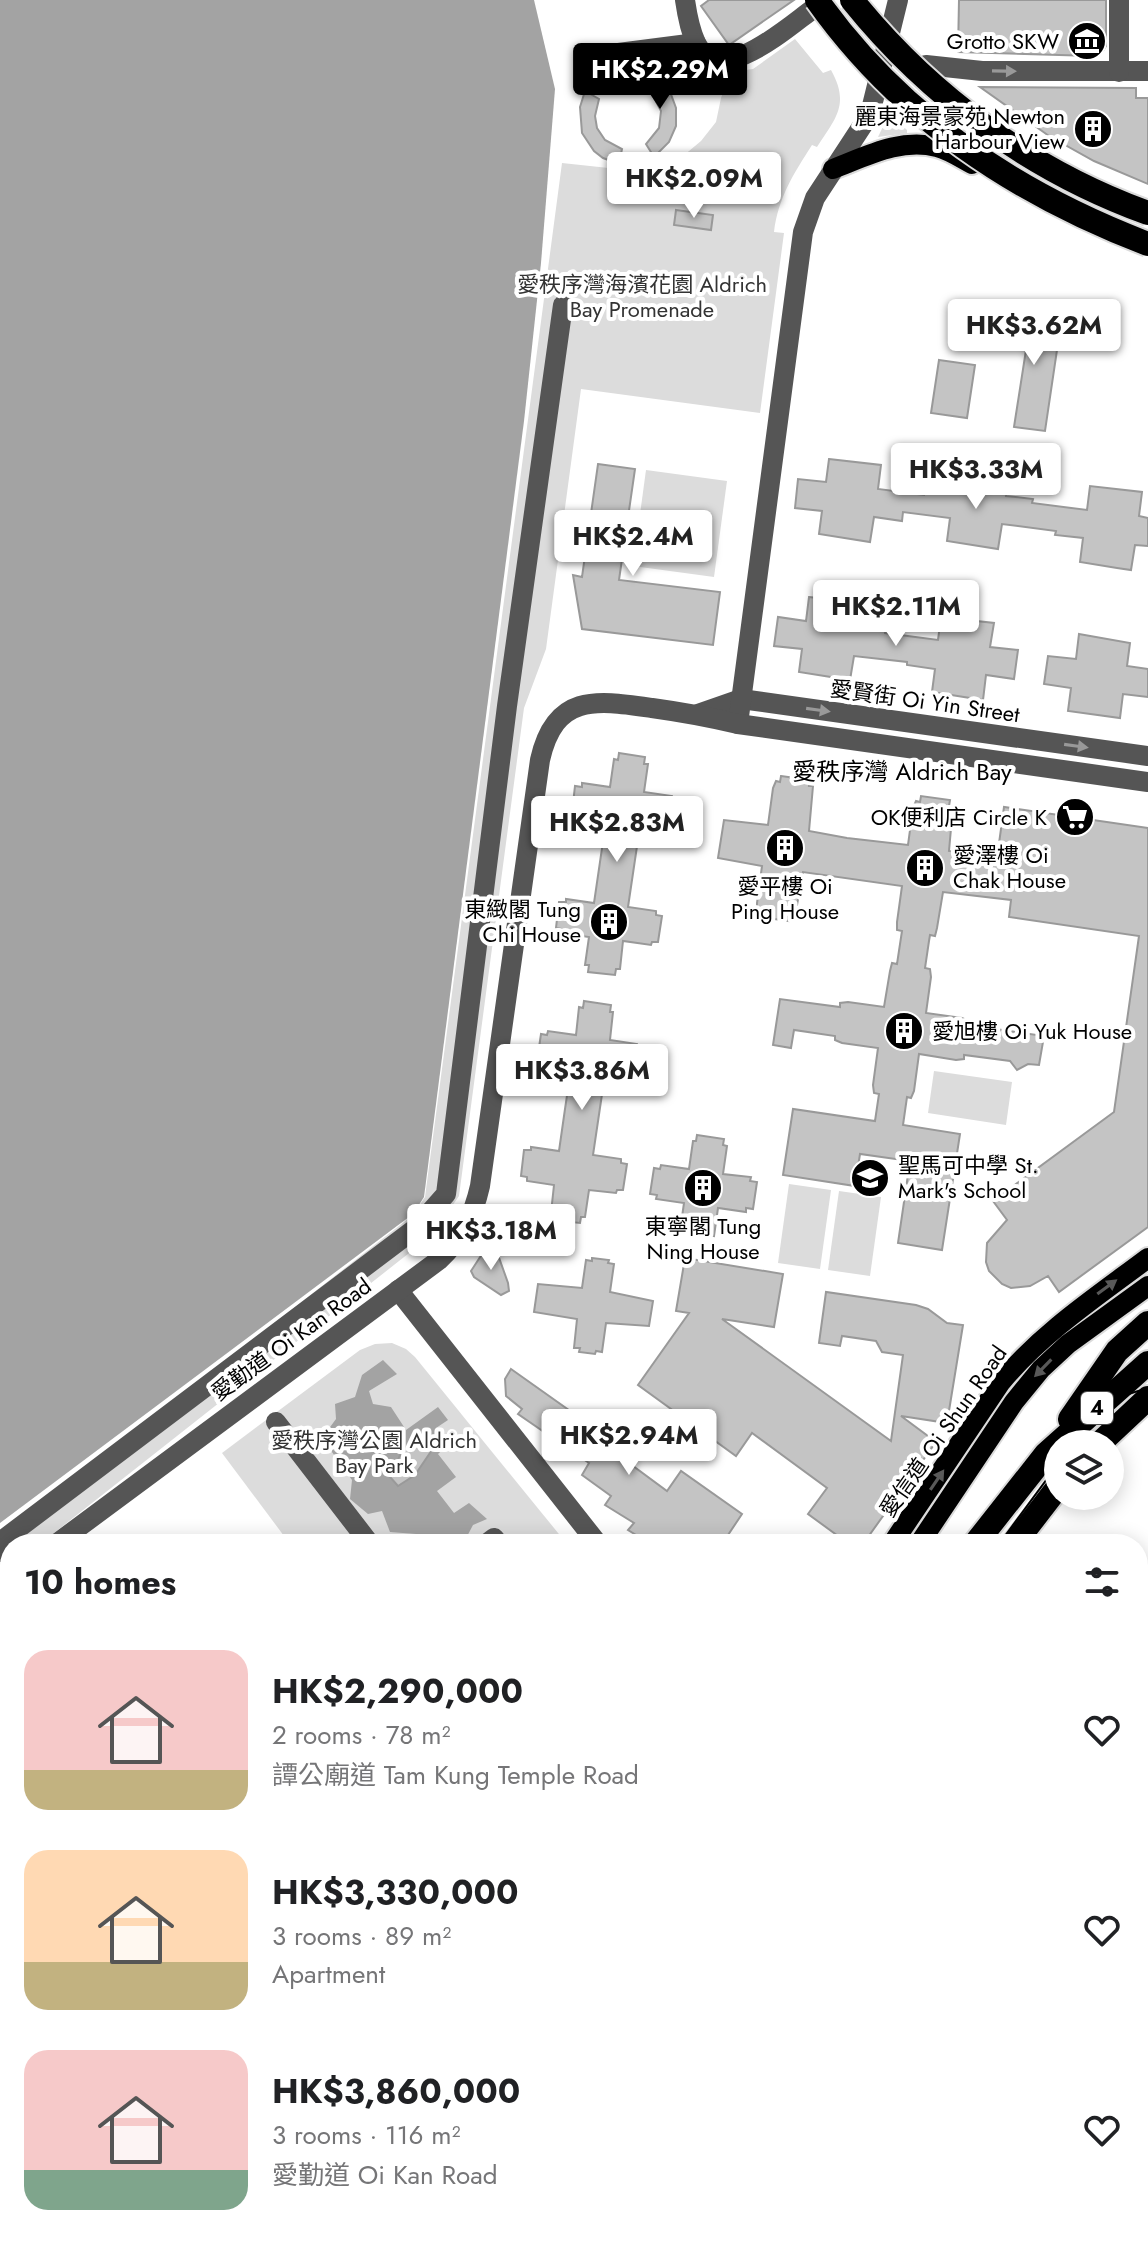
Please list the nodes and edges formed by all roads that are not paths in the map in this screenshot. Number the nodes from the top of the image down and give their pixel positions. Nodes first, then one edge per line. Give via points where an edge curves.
1 (685, 0) edge
2 (852, 0) edge
3 (867, 0) edge
4 (898, 0) edge
5 (1119, 0) edge
6 (812, 3) edge
7 (892, 31) junction
8 (696, 43) junction
9 (603, 55) dead end
10 (926, 65) junction
11 (1137, 73) edge
12 (879, 82) junction
13 (972, 164) junction
14 (833, 169) junction
15 (1148, 203) edge
16 (1148, 213) edge
17 (1148, 244) edge
18 (1148, 253) edge
19 (563, 305) dead end
20 (741, 699) junction
21 (568, 711) joint
22 (698, 714) junction
23 (738, 724) junction
24 (1148, 756) edge
25 (1148, 782) edge
26 (1148, 1258) edge
27 (1148, 1286) edge
28 (398, 1290) junction
29 (1148, 1323) edge
30 (1148, 1363) edge
31 (1148, 1398) edge
32 (1148, 1413) edge
33 (276, 1422) dead end
34 (1063, 1430) edge
35 (1073, 1430) edge
36 (1114, 1430) edge
37 (1121, 1430) edge
38 (1044, 1457) edge
39 (1044, 1505) edge
40 (11, 1534) edge
41 (69, 1534) edge
42 (362, 1534) edge
43 (590, 1534) edge
44 (899, 1534) edge
45 (926, 1534) edge
46 (983, 1534) edge
47 (1022, 1534) edge

1 - 8 street
2 - 16 highway, bridge via 908,63 979,122 1040,164
3 - 7 main road
4 - 7 street
5 - 11 street
6 - 8 street via 736,59 718,59
6 - 12 main road
6 - 17 highway, bridge via 888,83 963,147 1050,201
7 - 10 main road
7 - 12 street
8 - 9 street
10 -> 11 street
10 - 15 main road via 1035,150
12 - 13 main road
12 - 14 street via 864,127
13 - 14 main road via 939,147 909,144
13 - 18 main road via 1066,219
14 - 20 street via 803,232
19 - 40 street via 446,1194 416,1228
20 - 22 street, 愛賢街 Oi Yin Street
20 - 23 street
20 -> 24 street, 愛賢街 Oi Yin Street
21 - 22 street, 愛賢街 Oi Yin Street via 599,701
21 - 28 street, 愛勤道 Oi Kan Road via 547,735 540,760 475,1207 457,1243
22 - 23 street, 愛賢街 Oi Yin Street
23 - 25 street, 愛賢街 Oi Yin Street
44 -> 26 main road, 愛信道 Oi Shun Road via 1020,1360 1064,1318
27 -> 45 main road, 愛信道 Oi Shun Road via 1041,1369
28 - 41 street, 愛勤道 Oi Kan Road
28 - 43 street
29 - 34 highway via 1117,1351
30 - 35 highway, 4
31 - 36 highway, 4
32 - 37 highway
33 - 42 street
38 - 46 highway, 4
39 - 47 highway

